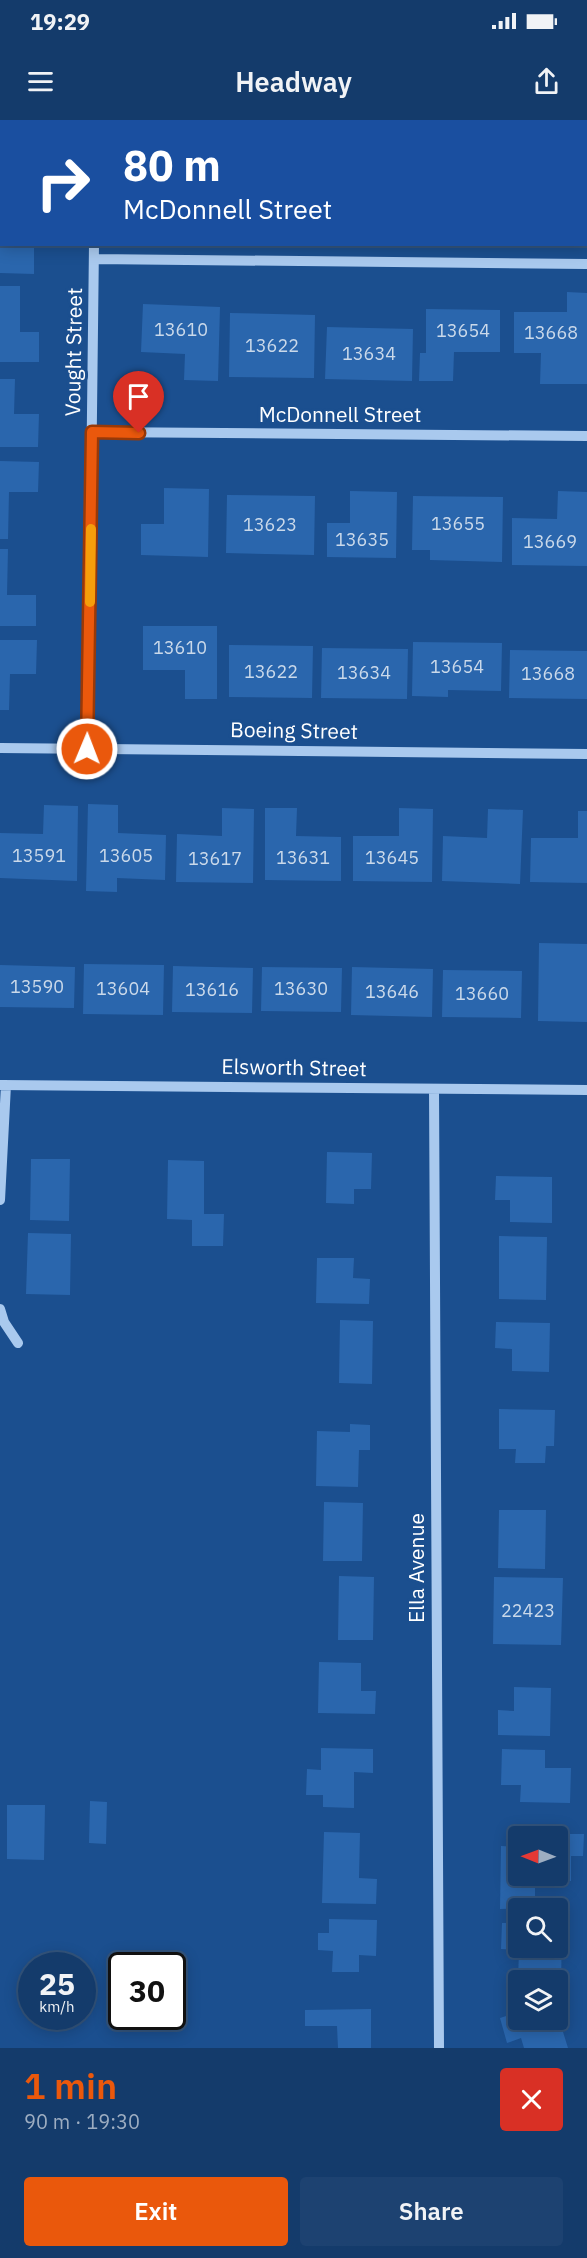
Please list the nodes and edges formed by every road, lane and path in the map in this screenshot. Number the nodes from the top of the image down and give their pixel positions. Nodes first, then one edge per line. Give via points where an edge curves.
1 (94, 246) edge
2 (94, 259) junction
3 (587, 264) edge
4 (92, 432) junction
5 (587, 436) edge
6 (0, 748) edge
7 (87, 749) junction
8 (587, 754) edge
9 (3, 1085) edge
10 (434, 1089) junction
11 (587, 1090) edge
12 (0, 1200) edge
13 (0, 1309) edge
14 (18, 1343) dead end
15 (440, 2048) edge

1 - 2 street, Vought Street
2 - 3 street
2 - 4 street, Vought Street
4 - 5 street, McDonnell Street
4 - 7 street, Vought Street
6 - 7 street, Boeing Street
7 - 8 street, Boeing Street
9 - 10 street, Elsworth Street
9 - 12 street
10 - 11 street, Elsworth Street
10 - 15 street, Ella Avenue
13 - 14 street

